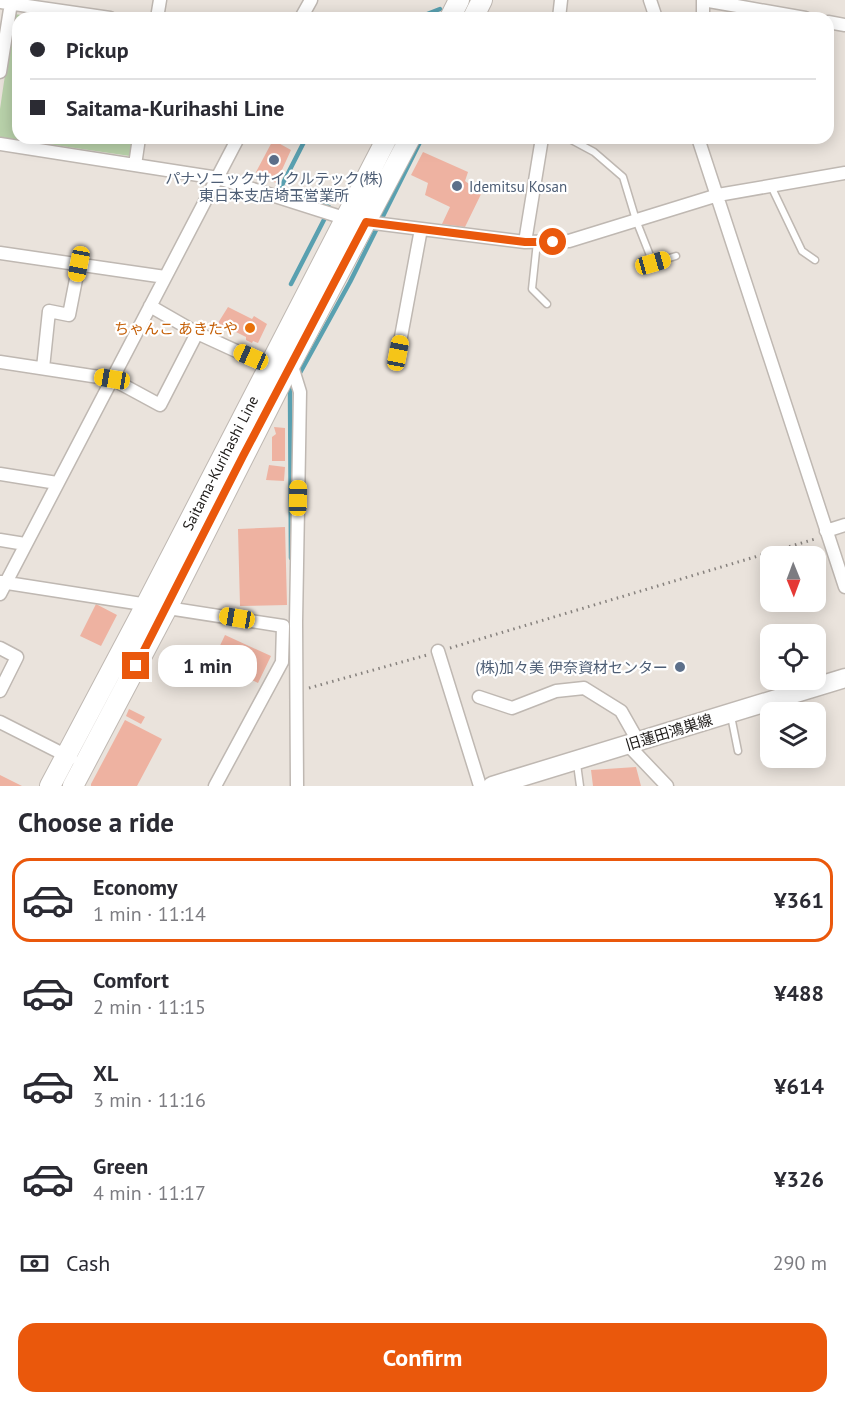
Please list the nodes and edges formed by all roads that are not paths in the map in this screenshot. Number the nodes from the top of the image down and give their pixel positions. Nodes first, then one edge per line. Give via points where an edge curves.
1 (703, 0) edge
2 (5, 3) edge
3 (68, 12) edge
4 (771, 12) edge
5 (0, 72) edge
6 (0, 144) edge
7 (138, 144) edge
8 (235, 144) edge
9 (383, 144) edge
10 (407, 144) edge
11 (541, 144) edge
12 (579, 144) edge
13 (700, 144) edge
14 (135, 165) junction
15 (845, 172) edge
16 (218, 178) junction
17 (771, 186) junction
18 (718, 195) junction
19 (333, 214) junction
20 (636, 220) junction
21 (366, 222) junction
22 (421, 229) junction
23 (531, 242) junction
24 (0, 253) edge
25 (676, 256) dead end
26 (815, 260) dead end
27 (79, 264) junction
28 (165, 277) junction
29 (547, 304) dead end
30 (150, 306) junction
31 (197, 333) junction
32 (398, 353) dead end
33 (0, 362) edge
34 (291, 363) junction
35 (269, 366) junction
36 (43, 368) junction
37 (112, 379) junction
38 (0, 474) edge
39 (57, 483) junction
40 (845, 525) edge
41 (827, 533) junction
42 (0, 540) edge
43 (26, 544) junction
44 (3, 582) edge
45 (845, 587) edge
46 (0, 594) edge
47 (147, 603) junction
48 (168, 606) junction
49 (283, 641) junction
50 (296, 641) junction
51 (0, 648) edge
52 (438, 651) road end
53 (845, 678) edge
54 (0, 691) edge
55 (479, 697) dead end
56 (730, 713) junction
57 (0, 722) edge
58 (632, 743) junction
59 (738, 751) dead end
60 (66, 756) junction
61 (576, 760) junction
62 (84, 765) junction
63 (517, 782) edge
64 (50, 786) edge
65 (73, 786) edge
66 (215, 786) edge
67 (297, 786) edge
68 (480, 786) edge
69 (492, 786) edge
70 (580, 786) edge
71 (667, 786) edge

1 - 4 street
2 - 3 street
2 - 5 street
6 - 14 street
7 - 14 street
8 - 16 street
9 - 19 main road, Saitama-Kurihashi Line
10 - 21 main road, Saitama-Kurihashi Line
11 - 23 street
12 - 20 lane via 624,177
13 - 18 street
14 - 16 street
15 - 17 street
16 - 19 street
16 - 28 street
17 - 18 street
17 - 26 lane via 802,251
18 - 20 street
18 - 41 street
19 - 35 main road, Saitama-Kurihashi Line
20 - 23 street via 569,241
20 - 25 lane via 653,263
21 - 22 street
21 - 34 main road, Saitama-Kurihashi Line
22 - 23 street
22 - 32 street
23 - 29 lane via 532,289
24 - 27 street
27 - 28 street
27 - 36 street via 69,315 50,311
28 - 30 street
30 - 31 street
30 - 37 street
31 - 35 street
31 - 37 street via 160,405
33 - 36 street
34 - 48 main road, Saitama-Kurihashi Line
34 - 50 street via 300,392
35 - 47 main road, Saitama-Kurihashi Line
36 - 37 street
37 - 39 street
38 - 39 street
39 - 43 street
40 - 41 street
41 - 45 street
42 - 43 street
43 - 44 street
44 - 46 street
44 - 47 street
47 - 48 street
47 - 60 main road, Saitama-Kurihashi Line
48 - 49 street via 283,626
48 - 62 main road, Saitama-Kurihashi Line
49 - 50 street
49 - 66 street via 282,662
50 - 67 street
51 - 54 street via 17,657
52 - 68 street
53 - 56 street, 旧蓮田鴻巣線
55 - 58 street via 512,708 556,690 584,688 621,711
56 - 58 street, 旧蓮田鴻巣線
56 - 59 lane
57 - 60 street
58 - 61 street, 旧蓮田鴻巣線
58 - 71 street
60 - 62 street
60 - 64 main road, Saitama-Kurihashi Line
61 - 63 street, 旧蓮田鴻巣線
61 - 70 lane
62 - 65 main road, Saitama-Kurihashi Line
63 - 69 street, 旧蓮田鴻巣線

